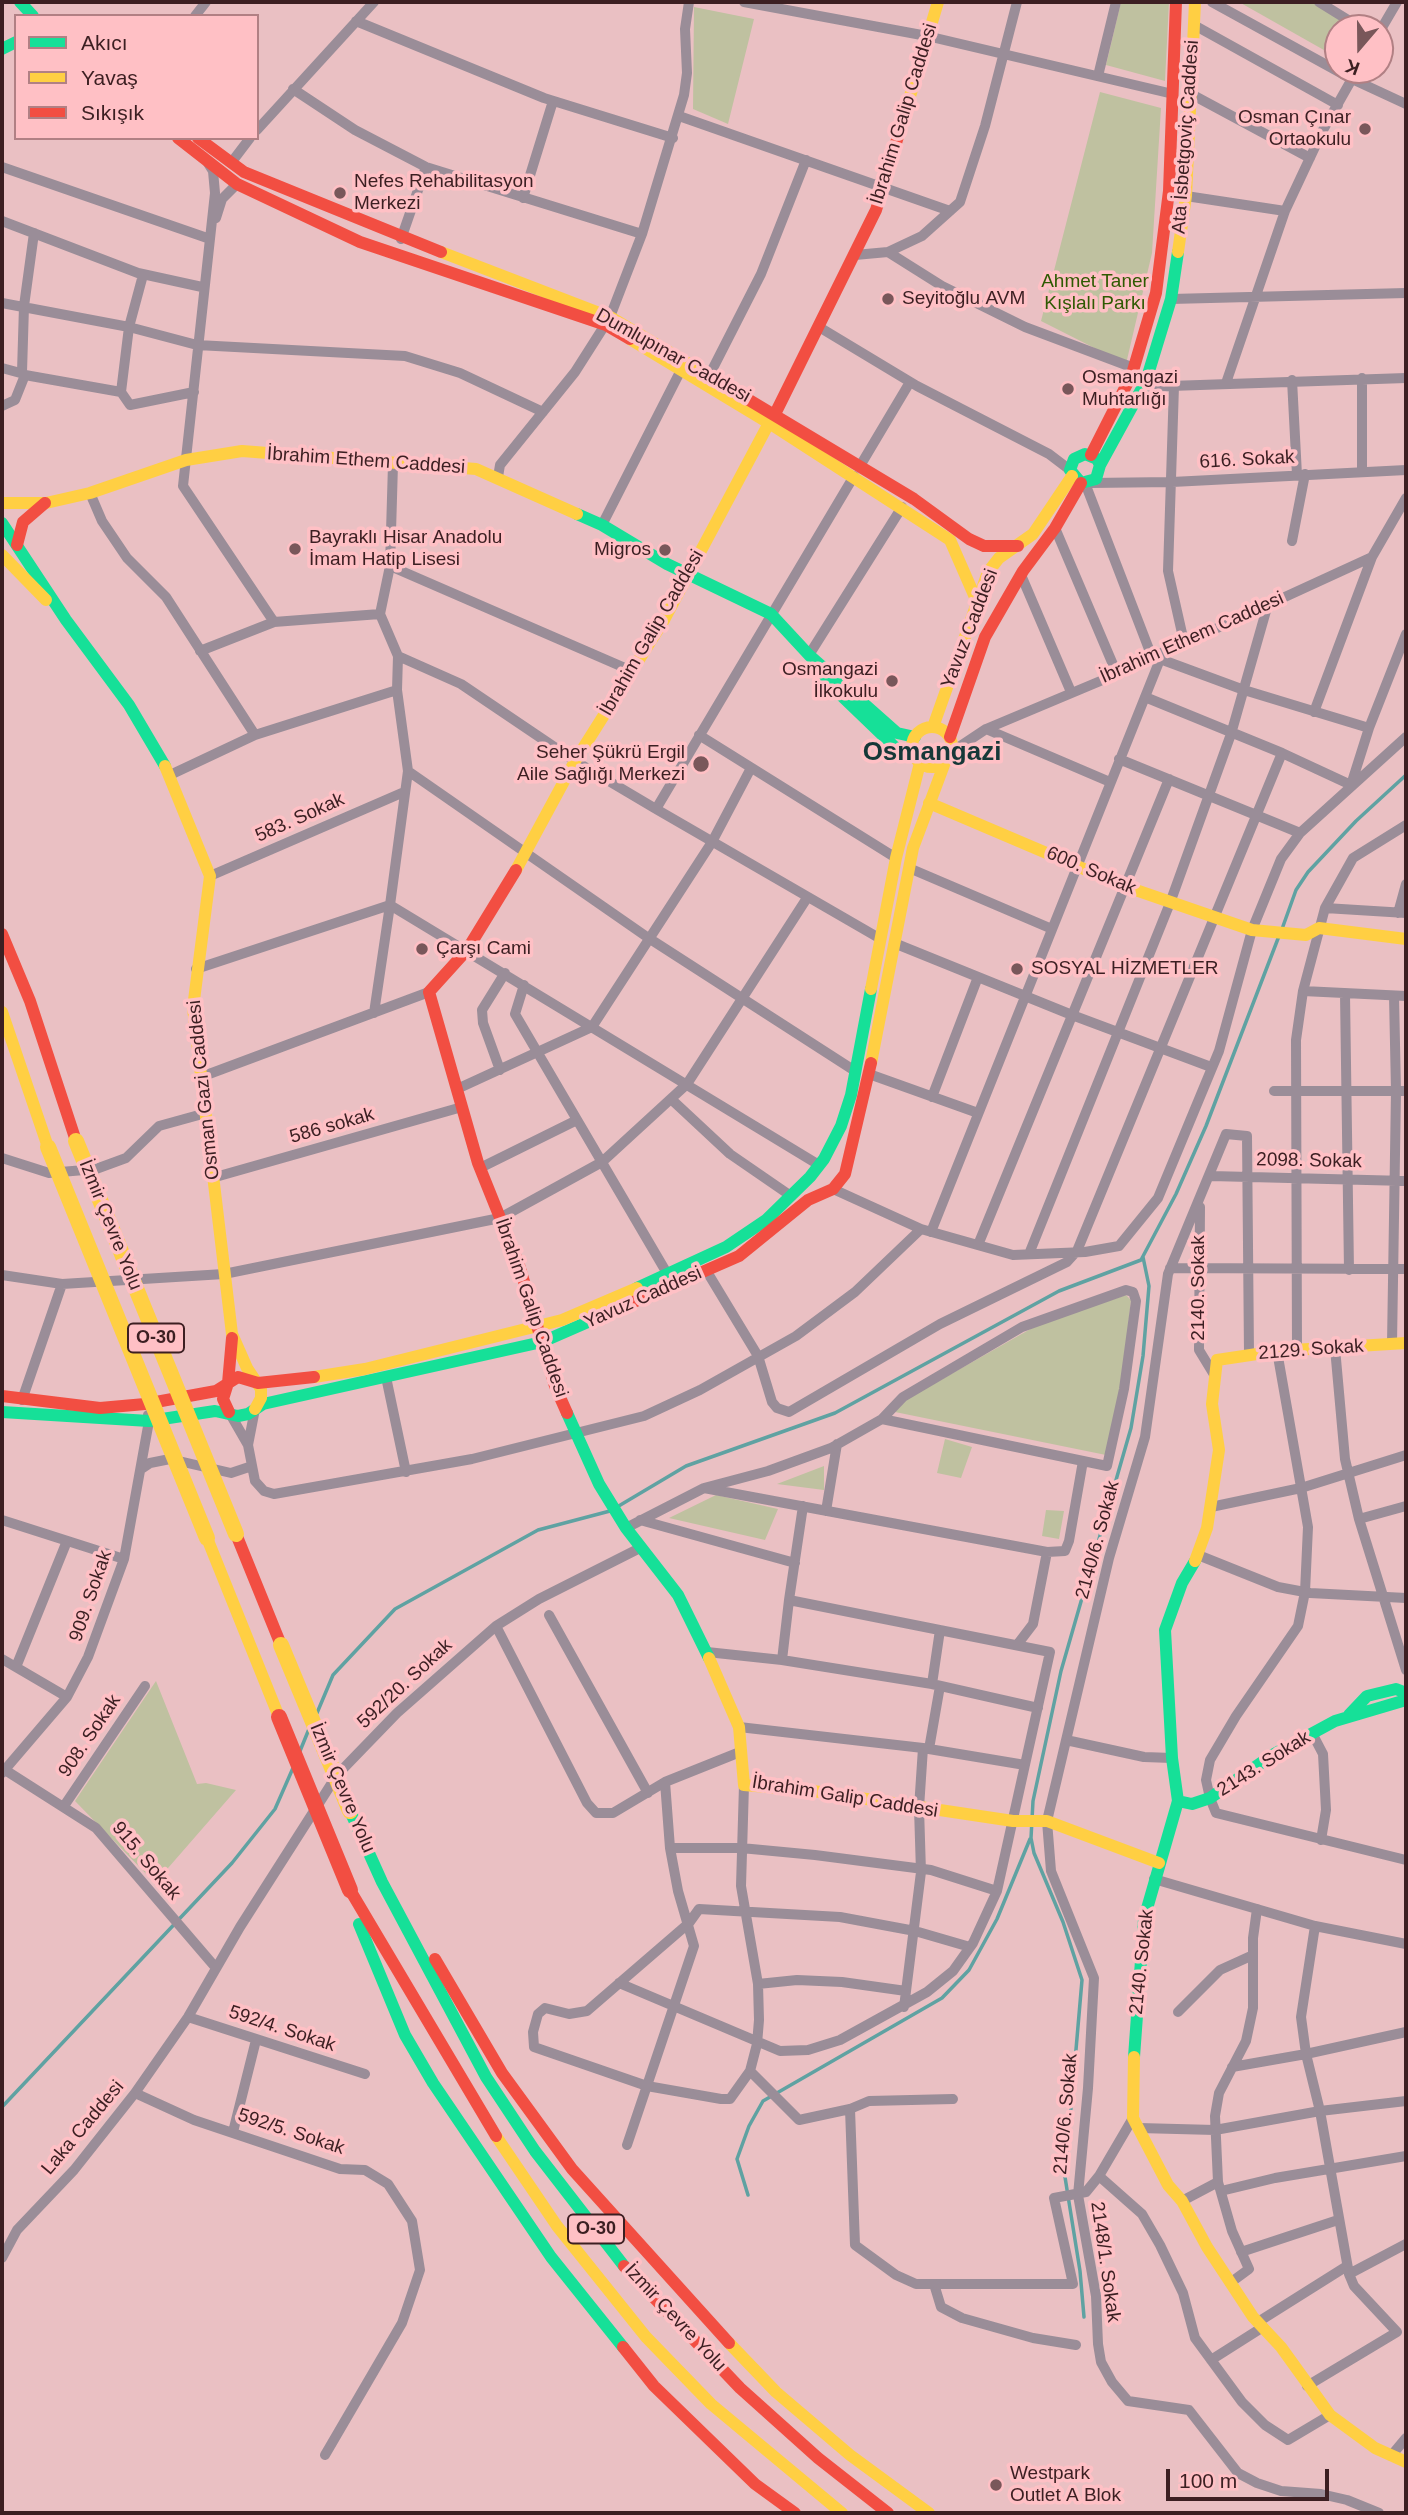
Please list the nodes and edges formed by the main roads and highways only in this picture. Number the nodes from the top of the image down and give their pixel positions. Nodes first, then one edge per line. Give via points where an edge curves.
1 (937, 2) edge
2 (1176, 2) edge
3 (1195, 2) edge
4 (181, 140) edge
5 (201, 140) edge
6 (608, 321) junction
7 (772, 419) junction
8 (1090, 458) junction
9 (857, 471) junction
10 (1080, 479) junction
11 (46, 503) junction
12 (4, 516) edge
13 (17, 545) junction
14 (1018, 546) junction
15 (2, 555) edge
16 (688, 574) junction
17 (978, 604) junction
18 (66, 620) junction
19 (808, 655) junction
20 (933, 727) junction
21 (915, 737) junction
22 (949, 751) junction
23 (917, 760) junction
24 (929, 803) junction
25 (903, 863) junction
26 (2, 934) edge
27 (1406, 939) edge
28 (2, 1013) edge
29 (862, 1072) junction
30 (822, 1162) junction
31 (845, 1174) junction
32 (834, 1189) junction
33 (537, 1326) junction
34 (232, 1334) junction
35 (542, 1342) junction
36 (1399, 1344) edge
37 (1215, 1366) joint
38 (228, 1383) junction
39 (258, 1383) junction
40 (2, 1396) edge
41 (255, 1409) junction
42 (2, 1412) edge
43 (229, 1412) junction
44 (1406, 1693) edge
45 (1406, 1700) edge
46 (1349, 1715) junction
47 (1178, 1801) junction
48 (1159, 1863) junction
49 (382, 1882) junction
50 (350, 1890) junction
51 (1399, 2459) edge
52 (772, 2497) junction
53 (786, 2513) edge
54 (795, 2513) edge
55 (842, 2513) edge
56 (888, 2513) edge
57 (929, 2513) edge

1 - 7 main road, İbrahim Galip Caddesi via 876,210
2 - 8 main road, Ata İsbetgoviç Caddesi via 1169,191 1156,293 1134,368
3 - 8 main road, Ata İsbetgoviç Caddesi via 1186,196 1171,299 1146,381
4 - 6 main road, Dumlupınar Caddesi via 237,184 360,242
5 - 6 main road, Dumlupınar Caddesi via 231,163 287,192
6 - 7 main road via 681,370
6 - 7 main road, Dumlupınar Caddesi via 709,376
7 - 9 main road, Dumlupınar Caddesi
7 - 16 main road, İbrahim Galip Caddesi
8 - 10 main road
8 - 10 main road via 1100,472
9 - 14 main road, Dumlupınar Caddesi via 984,546
9 - 17 main road via 950,540
10 - 14 main road, Yavuz Caddesi
10 - 22 main road, Yavuz Caddesi via 1055,528 985,638
11 - 12 main road, İbrahim Ethem Caddesi
11 - 12 main road, İbrahim Ethem Caddesi
11 - 13 main road via 23,522
11 - 16 main road, İbrahim Ethem Caddesi via 186,460 242,451 476,469 602,525
12 - 13 main road
13 - 18 main road
14 - 17 main road, Yavuz Caddesi via 988,572
15 - 18 main road
16 - 19 main road, İbrahim Ethem Caddesi via 771,614
16 - 33 main road, İbrahim Galip Caddesi via 575,761 526,855 467,950 429,992 480,1168
17 - 20 main road, Yavuz Caddesi
18 - 34 main road, Osman Gazi Caddesi via 129,705 170,775 210,876 193,1008
19 - 21 main road, İbrahim Ethem Caddesi via 897,733
19 - 23 main road, İbrahim Ethem Caddesi via 812,668 900,752
20 - 21 main road
20 - 22 main road via 943,730
21 - 23 main road
22 - 23 main road via 932,768
22 - 24 main road, Yavuz Caddesi
23 - 25 main road, Yavuz Caddesi
24 - 25 main road, Yavuz Caddesi
24 - 27 main road, 600. Sokak via 1124,886 1254,930
25 - 29 main road, Yavuz Caddesi via 894,943
25 - 29 main road, Yavuz Caddesi via 882,926
26 - 49 main road, İzmir Çevre Yolu / O-30, bridge via 30,1001 76,1141
28 - 50 main road, İzmir Çevre Yolu / O-30, bridge via 48,1147
29 - 30 main road, Yavuz Caddesi
29 - 31 main road, Yavuz Caddesi
30 - 31 main road via 836,1159
30 - 32 main road via 821,1178
30 - 33 main road, Yavuz Caddesi via 766,1220 726,1247 562,1320
31 - 32 main road, Yavuz Caddesi
32 - 35 main road, Yavuz Caddesi via 808,1200 739,1256
33 - 35 main road, İbrahim Galip Caddesi
33 - 39 main road, Yavuz Caddesi via 365,1369
34 - 38 main road
34 - 39 main road, Osman Gazi Caddesi
35 - 41 main road, Yavuz Caddesi
35 - 48 main road, İbrahim Galip Caddesi via 555,1386 599,1484 640,1548 678,1595 707,1652 739,1727 744,1785 1013,1821 1047,1821
36 - 37 main road, 2129. Sokak via 1249,1354
37 - 47 main road, 2140. Sokak via 1212,1404 1219,1450 1211,1507 1198,1555 1165,1630
38 - 39 main road, Yavuz Caddesi via 238,1377
38 - 40 main road, Yavuz Caddesi via 216,1391 100,1408
38 - 43 main road via 223,1399
39 - 41 main road via 261,1398
41 - 43 main road, Yavuz Caddesi via 238,1416
42 - 43 main road, Yavuz Caddesi via 149,1421
44 - 46 main road, 2143. Sokak via 1396,1689 1367,1696
45 - 46 main road, 2143. Sokak
46 - 47 main road, 2143. Sokak via 1274,1754 1210,1798 1192,1804
47 - 48 main road, 2140. Sokak
48 - 51 main road, 2140. Sokak via 1144,1919 1136,1987 1136,2123 1168,2185 1230,2283 1307,2386 1330,2415
49 - 56 main road, İzmir Çevre Yolu / O-30 via 486,2077 535,2151 625,2267 740,2388
49 - 57 main road via 454,1987 502,2073 572,2169 676,2288 776,2392 850,2455
50 - 52 main road via 358,1923 405,2035 551,2257 629,2357 687,2420
50 - 55 main road, İzmir Çevre Yolu / O-30 via 500,2143 557,2226 646,2337 711,2404
52 - 53 main road
52 - 54 main road

